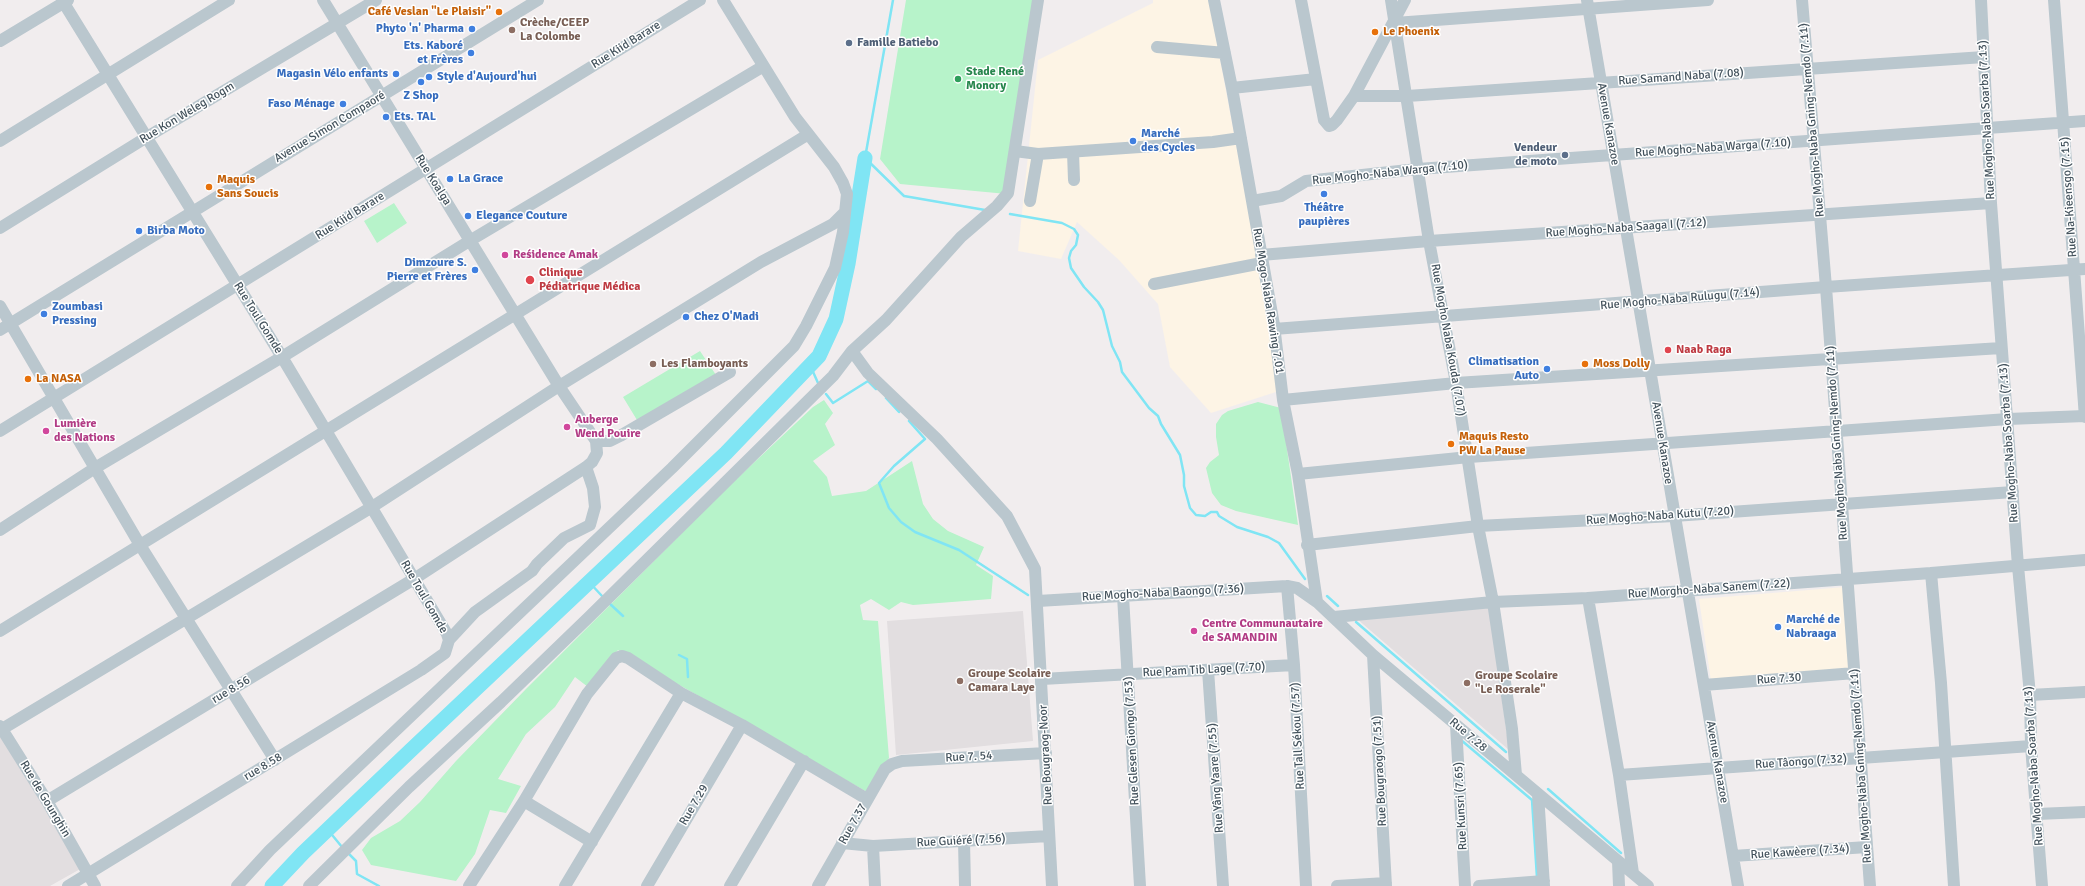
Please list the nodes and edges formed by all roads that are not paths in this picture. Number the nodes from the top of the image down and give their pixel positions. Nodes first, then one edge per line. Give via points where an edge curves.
1 (229, 0) edge
2 (323, 0) edge
3 (376, 0) edge
4 (538, 0) edge
5 (700, 0) edge
6 (723, 0) edge
7 (1038, 0) edge
8 (1214, 0) edge
9 (1301, 0) edge
10 (1391, 0) edge
11 (1405, 0) edge
12 (1708, 0) edge
13 (1802, 0) edge
14 (1981, 0) edge
15 (2054, 0) edge
16 (65, 1) edge
17 (1588, 4) edge
18 (1395, 20) junction
19 (338, 24) junction
20 (0, 41) edge
21 (1157, 47) dead end
22 (1225, 53) junction
23 (1984, 57) junction
24 (762, 67) junction
25 (1808, 68) junction
26 (108, 74) junction
27 (1316, 79) junction
28 (1601, 83) junction
29 (1232, 88) junction
30 (382, 95) junction
31 (1354, 96) junction
32 (1407, 96) junction
33 (2085, 121) edge
34 (2064, 123) junction
35 (1988, 129) junction
36 (807, 135) junction
37 (147, 137) junction
38 (1241, 138) junction
39 (0, 141) edge
40 (1813, 141) junction
41 (1015, 151) junction
42 (1073, 152) junction
43 (1038, 154) junction
44 (1614, 155) junction
45 (425, 169) junction
46 (1418, 169) junction
47 (1074, 180) dead end
48 (1030, 201) dead end
49 (1252, 201) junction
50 (1991, 203) junction
51 (193, 211) junction
52 (845, 212) junction
53 (1820, 214) junction
54 (0, 228) edge
55 (1626, 228) junction
56 (471, 240) junction
57 (1429, 241) junction
58 (1262, 259) junction
59 (2080, 270) edge
60 (1997, 276) junction
61 (1154, 284) dead end
62 (238, 285) junction
63 (1826, 287) junction
64 (1638, 302) junction
65 (0, 306) edge
66 (515, 314) junction
67 (1445, 317) junction
68 (11, 324) junction
69 (1274, 329) junction
70 (0, 330) edge
71 (2001, 348) junction
72 (852, 351) junction
73 (282, 356) junction
74 (1830, 359) junction
75 (1650, 370) junction
76 (730, 372) dead end
77 (1456, 383) junction
78 (559, 386) junction
79 (55, 398) junction
80 (1283, 400) junction
81 (2085, 416) edge
82 (2008, 419) junction
83 (325, 430) junction
84 (0, 431) edge
85 (1836, 432) junction
86 (596, 441) junction
87 (1662, 444) junction
88 (1469, 457) junction
89 (586, 467) junction
90 (95, 468) junction
91 (1298, 474) junction
92 (2013, 492) junction
93 (1841, 503) junction
94 (372, 507) junction
95 (1674, 516) junction
96 (1478, 526) junction
97 (0, 530) edge
98 (140, 545) junction
99 (1307, 545) junction
100 (2085, 560) edge
101 (2018, 566) junction
102 (1931, 573) junction
103 (414, 579) junction
104 (1847, 579) junction
105 (1287, 586) junction
106 (1686, 590) junction
107 (1123, 596) junction
108 (1588, 598) junction
109 (1038, 601) junction
110 (1317, 602) junction
111 (1493, 602) junction
112 (1334, 617) junction
113 (186, 618) junction
114 (0, 631) edge
115 (449, 640) junction
116 (1373, 655) junction
117 (1294, 665) junction
118 (1208, 670) junction
119 (1855, 673) junction
120 (1128, 675) junction
121 (1042, 679) junction
122 (1704, 685) junction
123 (231, 690) junction
124 (2085, 692) edge
125 (681, 693) junction
126 (2030, 695) junction
127 (742, 725) junction
128 (1456, 725) junction
129 (1, 727) edge
130 (2031, 746) junction
131 (1945, 752) junction
132 (1046, 753) junction
133 (1860, 758) junction
134 (275, 760) junction
135 (804, 761) junction
136 (892, 764) joint
137 (1718, 768) junction
138 (1516, 775) junction
139 (1619, 775) junction
140 (1538, 794) junction
141 (867, 799) junction
142 (47, 801) junction
143 (524, 801) junction
144 (2085, 812) edge
145 (2037, 814) junction
146 (1049, 836) junction
147 (964, 841) junction
148 (592, 842) junction
149 (842, 843) junction
150 (873, 846) junction
151 (1867, 847) junction
152 (1733, 856) junction
153 (1618, 860) junction
154 (88, 873) junction
155 (1633, 873) junction
156 (1544, 884) edge
157 (1386, 885) edge
158 (68, 886) edge
159 (95, 886) edge
160 (237, 886) edge
161 (309, 886) edge
162 (469, 886) edge
163 (565, 886) edge
164 (647, 886) edge
165 (730, 886) edge
166 (818, 886) edge
167 (875, 886) edge
168 (966, 886) edge
169 (1052, 886) edge
170 (1140, 886) edge
171 (1223, 886) edge
172 (1306, 886) edge
173 (1337, 886) edge
174 (1465, 886) edge
175 (1479, 886) edge
176 (1619, 886) edge
177 (1648, 886) edge
178 (1738, 886) edge
179 (1870, 886) edge
180 (1954, 886) edge
181 (2042, 886) edge

1 - 26 street
2 - 19 street, Rue Koalga
3 - 19 street, Rue Kon Weleg Rogm
4 - 30 street, Avenue Simon Compaoré
5 - 45 street, Rue Kiid Barare
6 - 24 street
7 - 41 street
8 - 22 street, Rue Mogo-Naba Rawing 7.01
9 - 27 street
10 - 18 street, Rue Mogho Naba Kouda (7.07)
11 - 18 street
12 - 17 street
13 - 25 street, Rue Mogho-Naba Gning-Nemdo (7.11)
14 - 23 street, Rue Mogho-Naba Soarba (7.13)
15 - 34 street, Rue Na-Kieensgo (7.15)
16 - 20 street
16 - 26 street, Rue Toul Gomde
17 - 18 street
17 - 28 street, Avenue Kanazoe
18 - 31 street
18 - 32 street, Rue Mogho Naba Kouda (7.07)
19 - 30 street, Rue Koalga
19 - 37 street, Rue Kon Weleg Rogm
21 - 22 street
22 - 29 street, Rue Mogo-Naba Rawing 7.01
23 - 25 street, Rue Samand Naba (7.08)
23 - 35 street, Rue Mogho-Naba Soarba (7.13)
24 - 36 street
24 - 56 street
25 - 28 street, Rue Samand Naba (7.08)
25 - 40 street, Rue Mogho-Naba Gning-Nemdo (7.11)
26 - 37 street, Rue Toul Gomde
26 - 39 street
27 - 29 street
27 - 31 street via 1324,120 1329,126 1337,120
28 - 32 street, Rue Samand Naba (7.08)
28 - 44 street, Avenue Kanazoe
29 - 38 street, Rue Mogo-Naba Rawing 7.01
30 - 45 street, Rue Koalga
30 - 51 street, Avenue Simon Compaoré
31 - 32 street, Rue Samand Naba (7.08)
32 - 46 street, Rue Mogho Naba Kouda (7.07)
33 - 34 street, Rue Mogho-Naba Warga (7.10)
34 - 35 street, Rue Mogho-Naba Warga (7.10)
34 - 59 street, Rue Na-Kieensgo (7.15)
35 - 40 street, Rue Mogho-Naba Warga (7.10)
35 - 50 street, Rue Mogho-Naba Soarba (7.13)
36 - 52 street via 834,167 843,183 847,194
36 - 66 street
37 - 51 street, Rue Toul Gomde
37 - 54 street, Rue Kon Weleg Rogm
38 - 42 street
38 - 49 street, Rue Mogo-Naba Rawing 7.01
40 - 44 street, Rue Mogho-Naba Warga (7.10)
40 - 53 street, Rue Mogho-Naba Gning-Nemdo (7.11)
41 - 43 street
41 - 72 street via 1008,193 998,206 961,237 886,320
42 - 43 street
42 - 47 street
43 - 48 street
44 - 46 street, Rue Mogho-Naba Warga (7.10)
44 - 55 street, Avenue Kanazoe
45 - 56 street, Rue Koalga
45 - 62 street, Rue Kiid Barare
46 - 49 street, Rue Mogho-Naba Warga (7.10) via 1306,181 1281,196
46 - 57 street, Rue Mogho Naba Kouda (7.07)
49 - 58 street, Rue Mogo-Naba Rawing 7.01
50 - 53 street, Rue Mogho-Naba Saaga I (7.12)
50 - 60 street, Rue Mogho-Naba Soarba (7.13)
51 - 62 street, Rue Toul Gomde
51 - 68 street, Avenue Simon Compaoré
52 - 78 street via 833,224 761,262
52 - 160 street via 835,268 794,346 672,468 270,850
53 - 55 street, Rue Mogho-Naba Saaga I (7.12)
53 - 63 street, Rue Mogho-Naba Gning-Nemdo (7.11)
55 - 57 street, Rue Mogho-Naba Saaga I (7.12)
55 - 64 street, Avenue Kanazoe
56 - 66 street, Rue Koalga
56 - 73 street
57 - 58 street, Rue Mogho-Naba Saaga I (7.12)
57 - 67 street, Rue Mogho Naba Kouda (7.07)
58 - 61 street, Rue Mogho-Naba Saaga I (7.12)
58 - 69 street, Rue Mogo-Naba Rawing 7.01
59 - 60 street, Rue Mogho-Naba Rulugu (7.14)
59 - 81 street, Rue Na-Kieensgo (7.15)
60 - 63 street, Rue Mogho-Naba Rulugu (7.14)
60 - 71 street, Rue Mogho-Naba Soarba (7.13)
62 - 73 street, Rue Toul Gomde
62 - 79 street, Rue Kiid Barare
63 - 64 street, Rue Mogho-Naba Rulugu (7.14)
63 - 74 street, Rue Mogho-Naba Gning-Nemdo (7.11)
64 - 67 street, Rue Mogho-Naba Rulugu (7.14)
64 - 75 street, Avenue Kanazoe
65 - 68 street
66 - 78 street, Rue Koalga
66 - 83 street
67 - 69 street, Rue Mogho-Naba Rulugu (7.14)
67 - 77 street, Rue Mogho Naba Kouda (7.07)
68 - 70 street, Avenue Simon Compaoré
68 - 79 street
69 - 80 street, Rue Mogo-Naba Rawing 7.01
71 - 74 street
71 - 82 street, Rue Mogho-Naba Soarba (7.13)
72 - 109 street, Rue Bougraog-Noor via 868,373 937,439 1007,516 1035,569
72 - 161 street via 833,376 589,617 409,787
73 - 83 street, Rue Toul Gomde
73 - 90 street
74 - 75 street
74 - 85 street, Rue Mogho-Naba Gning-Nemdo (7.11)
75 - 77 street
75 - 87 street, Avenue Kanazoe
76 - 86 street via 620,436 610,441
77 - 80 street
77 - 88 street, Rue Mogho Naba Kouda (7.07)
78 - 86 street, Rue Koalga
78 - 94 street
79 - 84 street, Rue Kiid Barare
79 - 90 street
80 - 91 street, Rue Mogo-Naba Rawing 7.01
81 - 82 street
82 - 85 street
82 - 92 street, Rue Mogho-Naba Soarba (7.13)
83 - 94 street, Rue Toul Gomde
83 - 98 street
85 - 87 street
85 - 93 street, Rue Mogho-Naba Gning-Nemdo (7.11)
86 - 89 street via 597,453
87 - 88 street
87 - 95 street, Avenue Kanazoe
88 - 91 street
88 - 96 street, Rue Mogho Naba Kouda (7.07)
89 - 103 street, rue 8.56
89 - 115 street, rue 8.58 via 596,507 590,525 564,538 532,571 475,612
90 - 97 street
90 - 98 street
91 - 99 street, Rue Mogo-Naba Rawing 7.01
92 - 93 street, Rue Mogho-Naba Kutu (7.20)
92 - 101 street, Rue Mogho-Naba Soarba (7.13)
93 - 95 street, Rue Mogho-Naba Kutu (7.20)
93 - 104 street, Rue Mogho-Naba Gning-Nemdo (7.11)
94 - 103 street, Rue Toul Gomde
94 - 113 street
95 - 96 street, Rue Mogho-Naba Kutu (7.20)
95 - 106 street, Avenue Kanazoe
96 - 99 street, Rue Mogho-Naba Kutu (7.20)
96 - 111 street, Rue Mogho Naba Kouda (7.07)
98 - 113 street
98 - 114 street
99 - 110 street, Rue Mogo-Naba Rawing 7.01
100 - 101 street, Rue Morgho-Naba Sanem (7.22)
101 - 102 street, Rue Morgho-Naba Sanem (7.22)
101 - 126 street, Rue Mogho-Naba Soarba (7.13)
102 - 104 street, Rue Morgho-Naba Sanem (7.22)
102 - 131 street
103 - 115 street, Rue Toul Gomde
103 - 123 street, rue 8.56
104 - 106 street, Rue Morgho-Naba Sanem (7.22)
104 - 119 street, Rue Mogho-Naba Gning-Nemdo (7.11)
105 - 107 street, Rue Mogho-Naba Baongo (7.36)
105 - 110 street, Rue 7.28 via 1297,588
105 - 117 street, Rue Tall Sékou (7.57)
106 - 108 street, Rue Morgho-Naba Sanem (7.22)
106 - 122 street, Avenue Kanazoe
107 - 109 street, Rue Mogho-Naba Baongo (7.36)
107 - 120 street, Rue Glesen Giongo (7.53)
108 - 111 street, Rue Morgho-Naba Sanem (7.22)
108 - 139 street
109 - 121 street, Rue Bougraog-Noor
110 - 112 street, Rue 7.28
111 - 112 street, Rue Morgho-Naba Sanem (7.22)
111 - 138 street, Rue Mogho Naba Kouda (7.07) via 1512,729
112 - 116 street, Rue 7.28
113 - 123 street
113 - 129 street
115 - 134 street, rue 8.58 via 445,653 438,659
116 - 128 street, Rue 7.28
116 - 157 street, Rue Bougraogo (7.51)
117 - 118 street, Rue Pam Tib Lage (7.70)
117 - 172 street, Rue Tall Sékou (7.57)
118 - 120 street, Rue Pam Tib Lage (7.70)
118 - 171 street, Rue Yâng Yaare (7.55)
119 - 122 street, Rue 7.30
119 - 133 street, Rue Mogho-Naba Gning-Nemdo (7.11)
120 - 121 street, Rue Pam Tib Lage (7.70)
120 - 170 street, Rue Glesen Giongo (7.53)
121 - 132 street, Rue Bougraog-Noor
122 - 137 street, Avenue Kanazoe
123 - 134 street
123 - 142 street, rue 8.56
124 - 126 street
125 - 127 street
125 - 143 street via 628,658 616,658 587,694
125 - 148 street
126 - 130 street, Rue Mogho-Naba Soarba (7.13)
127 - 135 street
127 - 164 street, Rue 7.29
128 - 138 street, Rue 7.28
128 - 174 street, Rue Kunsri (7.65)
129 - 142 street, Rue de Gounghin
130 - 131 street, Rue Tâongo (7.32)
130 - 145 street, Rue Mogho-Naba Soarba (7.13)
131 - 133 street, Rue Tâongo (7.32)
131 - 180 street
132 - 136 street, Rue 7. 54 via 902,761
132 - 146 street, Rue Bougraog-Noor
133 - 137 street, Rue Tâongo (7.32)
133 - 151 street, Rue Mogho-Naba Gning-Nemdo (7.11)
134 - 154 street, rue 8.58
135 - 141 street
135 - 165 street
136 - 141 street, Rue 7.37 via 885,769
137 - 139 street, Rue Tâongo (7.32)
137 - 152 street, Avenue Kanazoe
138 - 140 street, Rue 7.28
139 - 155 street
140 - 153 street, Rue 7.28
140 - 156 street
141 - 149 street, Rue 7.37
142 - 154 street, Rue de Gounghin
143 - 148 street
143 - 162 street
144 - 145 street
145 - 181 street, Rue Mogho-Naba Soarba (7.13)
146 - 147 street, Rue Guiéré (7.56)
146 - 169 street, Rue Bougraog-Noor
147 - 150 street, Rue Guiéré (7.56)
147 - 168 street
148 - 163 street
149 - 150 street, Rue Guiéré (7.56)
149 - 166 street, Rue 7.37
150 - 167 street
151 - 152 street, Rue Kawèere (7.34)
151 - 179 street, Rue Mogho-Naba Gning-Nemdo (7.11)
152 - 178 street, Avenue Kanazoe
153 - 155 street, Rue 7.28
153 - 176 street
154 - 158 street, rue 8.58
154 - 159 street, Rue de Gounghin
155 - 177 street, Rue 7.28
156 - 175 street
157 - 173 street

